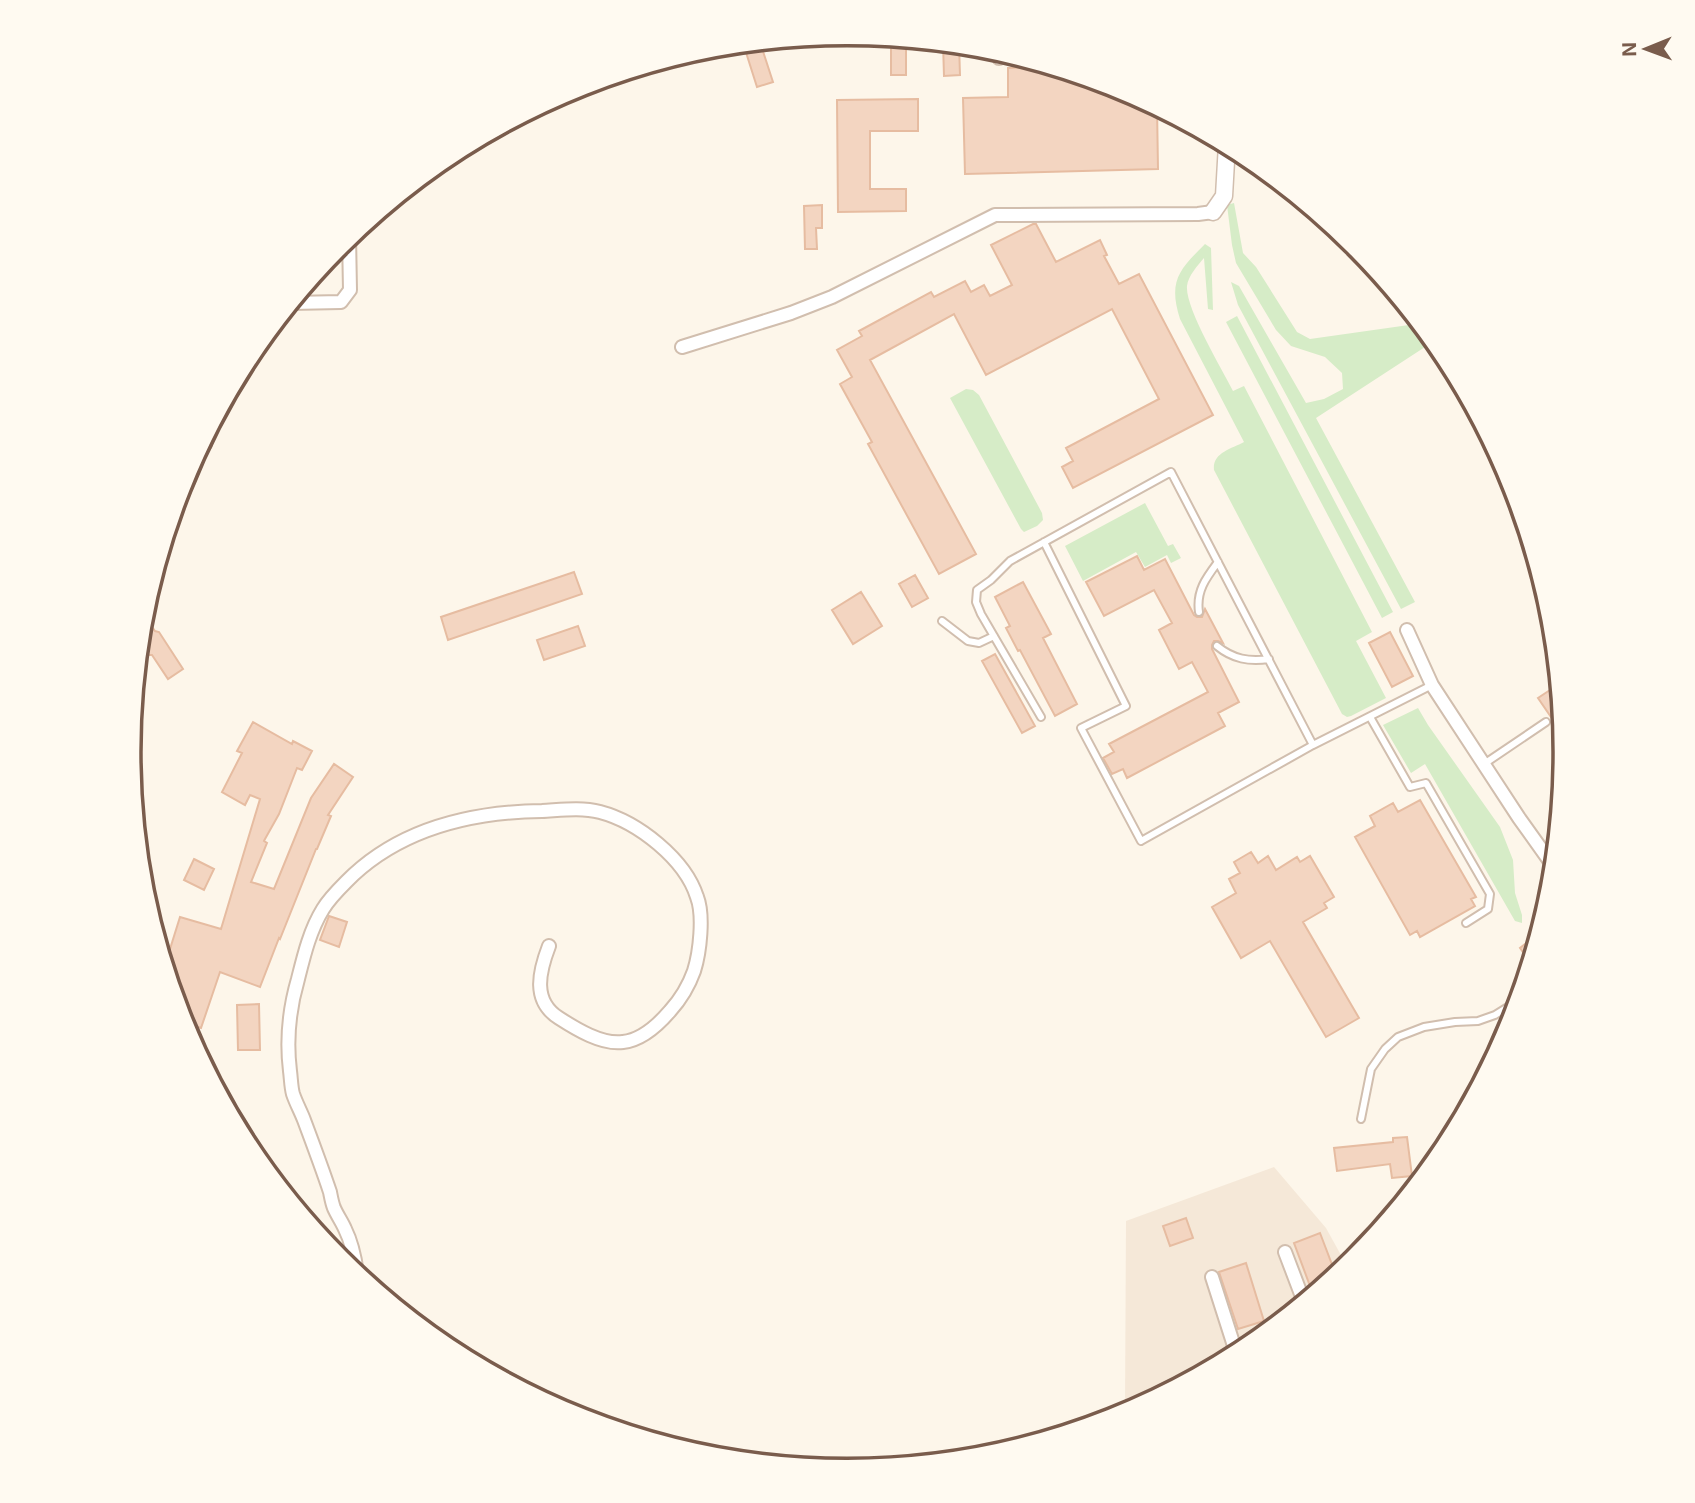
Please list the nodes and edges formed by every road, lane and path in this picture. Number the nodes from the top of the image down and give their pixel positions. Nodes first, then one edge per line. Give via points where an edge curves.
1 (1226, 156) edge
2 (1213, 212) joint
3 (349, 251) edge
4 (303, 303) edge
5 (682, 347) dead end
6 (1044, 542) junction
7 (1218, 562) junction
8 (1199, 612) dead end
9 (942, 621) dead end
10 (1407, 630) dead end
11 (994, 636) junction
12 (1217, 646) dead end
13 (1269, 659) junction
14 (1432, 685) junction
15 (1041, 717) dead end
16 (1370, 717) junction
17 (1546, 722) dead end
18 (1313, 745) junction
19 (1484, 764) junction
20 (1545, 854) edge
21 (1466, 923) dead end
22 (548, 946) dead end
23 (1505, 1009) edge
24 (1361, 1119) dead end
25 (1285, 1252) dead end
26 (355, 1258) edge
27 (1212, 1277) dead end
28 (1300, 1293) edge
29 (1233, 1343) edge

1 - 2 street via 1224,196
2 - 5 street via 995,215 832,297
3 - 4 street via 350,290 341,302
6 - 7 lane via 1171,471
6 - 11 lane via 1010,561 977,590 976,602
6 - 18 lane via 1126,706 1081,728 1141,841
7 - 8 lane via 1198,595
7 - 13 lane
9 - 11 lane via 968,641 979,643
10 - 14 street
11 - 15 lane
12 - 13 lane via 1245,661
13 - 18 lane
14 - 16 lane
14 - 19 street
16 - 18 lane
16 - 21 lane via 1410,787 1426,783 1490,894 1488,909
17 - 19 lane
19 - 20 street
22 - 26 street via 540,976 542,1002 548,1011 599,1040 633,1040 664,1018 694,971 699,900 681,868 652,839 616,818 584,810 482,815 428,829 378,855 324,907 291,1002 288,1049 293,1093
23 - 24 lane via 1478,1021 1424,1027 1398,1037 1371,1069
25 - 28 street
27 - 29 street

